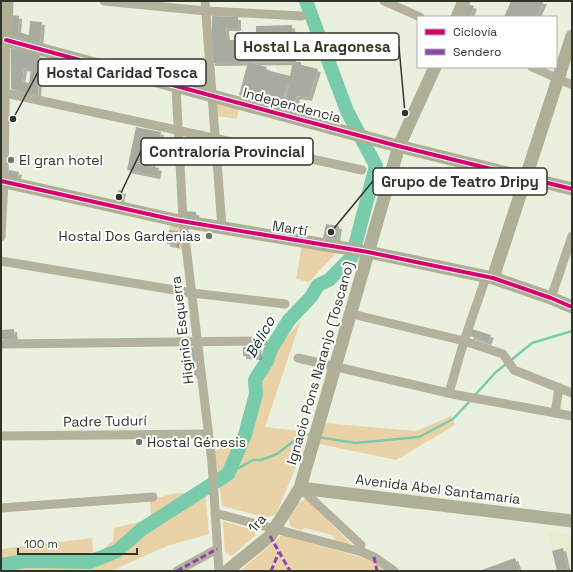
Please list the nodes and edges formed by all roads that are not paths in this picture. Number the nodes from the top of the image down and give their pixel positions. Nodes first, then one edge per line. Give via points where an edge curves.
1 (7, 1) edge
2 (104, 1) edge
3 (205, 1) edge
4 (384, 1) edge
5 (464, 1) edge
6 (206, 11) junction
7 (302, 16) dead end
8 (418, 16) edge
9 (457, 16) edge
10 (572, 36) edge
11 (3, 40) edge
12 (434, 68) edge
13 (534, 68) edge
14 (558, 79) junction
15 (572, 85) edge
16 (176, 86) junction
17 (5, 93) junction
18 (212, 95) junction
19 (177, 130) junction
20 (216, 139) junction
21 (396, 145) junction
22 (362, 170) dead end
23 (525, 178) junction
24 (3, 181) edge
25 (572, 189) edge
26 (183, 221) junction
27 (222, 228) junction
28 (572, 236) edge
29 (1, 237) edge
30 (365, 252) junction
31 (1, 261) edge
32 (489, 277) junction
33 (192, 293) junction
34 (551, 298) junction
35 (285, 304) dead end
36 (572, 307) edge
37 (352, 314) junction
38 (264, 341) dead end
39 (464, 341) junction
40 (197, 342) junction
41 (1, 344) edge
42 (298, 358) dead end
43 (336, 366) junction
44 (559, 388) junction
45 (572, 393) edge
46 (453, 394) junction
47 (555, 413) junction
48 (572, 416) edge
49 (208, 434) junction
50 (1, 436) edge
51 (300, 488) junction
52 (153, 497) dead end
53 (1, 508) edge
54 (215, 513) junction
55 (572, 521) edge
56 (275, 529) junction
57 (361, 545) dead end
58 (217, 549) junction
59 (177, 571) edge
60 (219, 571) edge
61 (228, 571) edge
62 (394, 571) edge

1 - 11 street
2 - 6 street
3 - 6 street
4 - 8 street
5 - 9 street
6 - 7 street
6 - 18 street
10 - 14 street
11 - 16 street, Independencia
11 - 17 street
12 - 21 street, Ignacio Pons Naranjo (Toscano)
13 - 14 street
14 - 15 street
14 - 23 street
16 - 18 street, Independencia
16 - 19 street, Higinio Esquerra
17 - 19 street
17 - 24 street
18 - 20 street
18 - 21 street, Independencia
19 - 20 street
19 - 26 street, Higinio Esquerra
20 - 22 street
20 - 27 street
21 - 23 street, Independencia
21 - 30 street, Ignacio Pons Naranjo (Toscano)
23 - 25 street, Independencia
23 - 32 street
24 - 26 street, Martí
24 - 29 street
26 - 27 street, Martí
26 - 33 street, Higinio Esquerra
27 - 30 street, Martí
28 - 34 street
30 - 32 street, Martí
30 - 37 street, Ignacio Pons Naranjo (Toscano)
31 - 33 street
32 - 34 street, Martí
32 - 39 street
33 - 35 street
33 - 40 street, Higinio Esquerra
34 - 36 street, Martí
37 - 39 street
37 - 43 street, Ignacio Pons Naranjo (Toscano)
38 - 40 street
39 - 44 street via 503,354 514,370
39 - 46 street
40 - 41 street
40 - 49 street, Higinio Esquerra
42 - 43 street
43 - 46 street
43 - 51 street, Ignacio Pons Naranjo (Toscano)
44 - 45 street
44 - 47 street
46 - 47 street
47 - 48 street
49 - 50 street, Padre Tudurí
49 - 54 street, Higinio Esquerra
51 - 55 street, Avenida Abel Santamaría
51 - 56 street, 1ra
51 - 57 street
52 - 53 street
54 - 56 street
54 - 58 street, Higinio Esquerra
56 - 61 street, 1ra
56 - 62 street via 374,556
58 - 59 street
58 - 60 street, Higinio Esquerra

